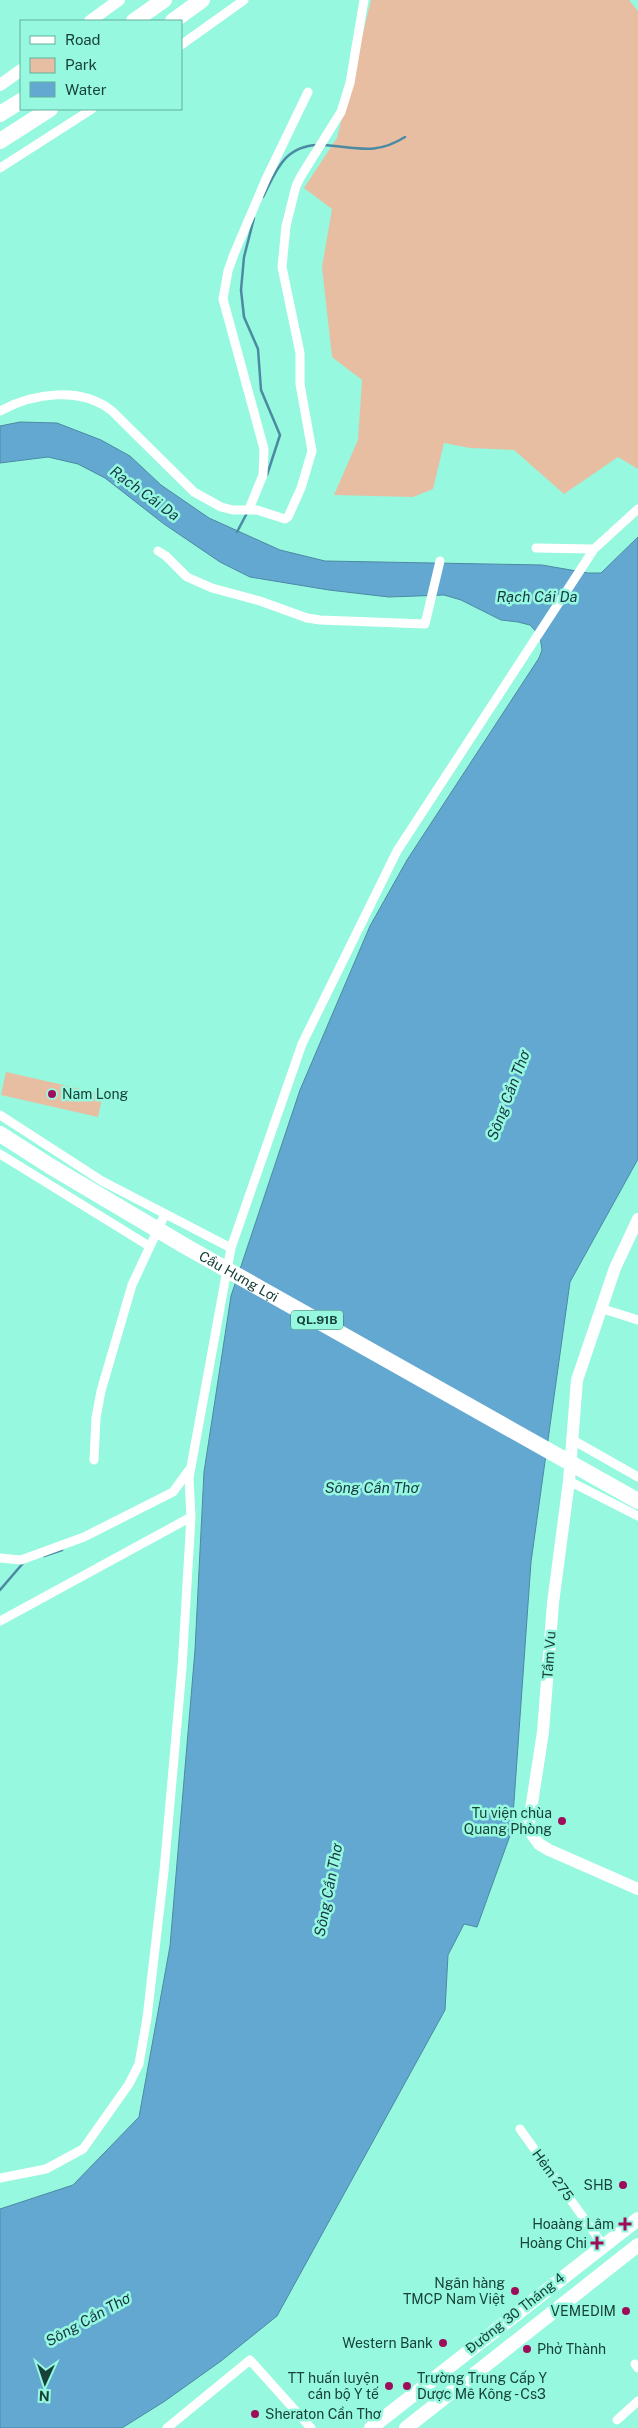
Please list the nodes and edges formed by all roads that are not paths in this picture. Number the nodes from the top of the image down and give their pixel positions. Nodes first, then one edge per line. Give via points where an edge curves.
1 (119, 0) edge
2 (164, 0) edge
3 (202, 0) edge
4 (244, 0) edge
5 (364, 0) edge
6 (91, 20) edge
7 (135, 20) edge
8 (174, 20) edge
9 (182, 44) edge
10 (20, 71) edge
11 (0, 85) edge
12 (308, 92) dead end
13 (20, 101) edge
14 (48, 110) edge
15 (90, 110) edge
16 (0, 114) edge
17 (0, 141) edge
18 (0, 168) edge
19 (0, 411) edge
20 (638, 508) edge
21 (249, 509) junction
22 (536, 548) dead end
23 (594, 550) junction
24 (158, 551) dead end
25 (440, 561) dead end
26 (0, 1115) edge
27 (0, 1134) edge
28 (0, 1154) edge
29 (165, 1214) junction
30 (638, 1219) edge
31 (149, 1246) junction
32 (230, 1248) junction
33 (603, 1309) junction
34 (638, 1320) edge
35 (571, 1439) junction
36 (94, 1460) dead end
37 (192, 1465) junction
38 (638, 1477) edge
39 (569, 1481) junction
40 (638, 1501) edge
41 (190, 1512) junction
42 (638, 1516) edge
43 (0, 1558) edge
44 (0, 1621) edge
45 (638, 1889) edge
46 (520, 2129) dead end
47 (0, 2178) edge
48 (638, 2219) edge
49 (603, 2245) junction
50 (637, 2247) edge
51 (638, 2401) edge
52 (617, 2420) dead end
53 (167, 2428) edge
54 (311, 2428) edge
55 (371, 2428) edge
56 (408, 2428) edge

1 - 6 street
2 - 7 highway
3 - 8 highway
4 - 9 street
5 - 21 street via 350,83 341,112 296,186 286,226 283,277 300,353 300,384 312,451 302,488 288,518
10 - 11 street
12 - 21 street via 234,254 223,299 264,449 263,475
13 - 16 highway
14 - 17 highway
15 - 18 street
19 - 21 street via 20,402 52,395 77,396 101,403 194,492 221,507
20 - 23 street
22 - 23 street
23 - 32 street via 393,860 302,1044
24 - 25 street via 186,577 307,618 425,624
26 - 29 street via 102,1181
27 - 40 highway, Cầu Hưng Lợi / QL.91B via 177,1241
28 - 31 street
29 - 31 street
29 - 32 street
30 - 33 street, Tầm Vu via 615,1268
31 - 36 street via 132,1285 101,1390
32 - 37 street
33 - 34 street
33 - 35 street, Tầm Vu via 577,1380
35 - 38 street
35 - 39 street, Tầm Vu
37 - 41 street
37 - 43 street via 174,1492 84,1537 22,1560
39 - 42 street
39 - 45 street, Tầm Vu via 553,1603 543,1732 528,1829 539,1844 549,1850
41 - 44 street
41 - 47 street via 182,1668 164,1871 139,2064 129,2084 83,2149 46,2169
46 - 49 street, Hẻm 275
48 - 49 main road, Đường 30 Tháng 4
49 - 55 main road, Đường 30 Tháng 4
50 - 56 main road, Đường 30 Tháng 4
51 - 52 street
53 - 54 street via 250,2360

